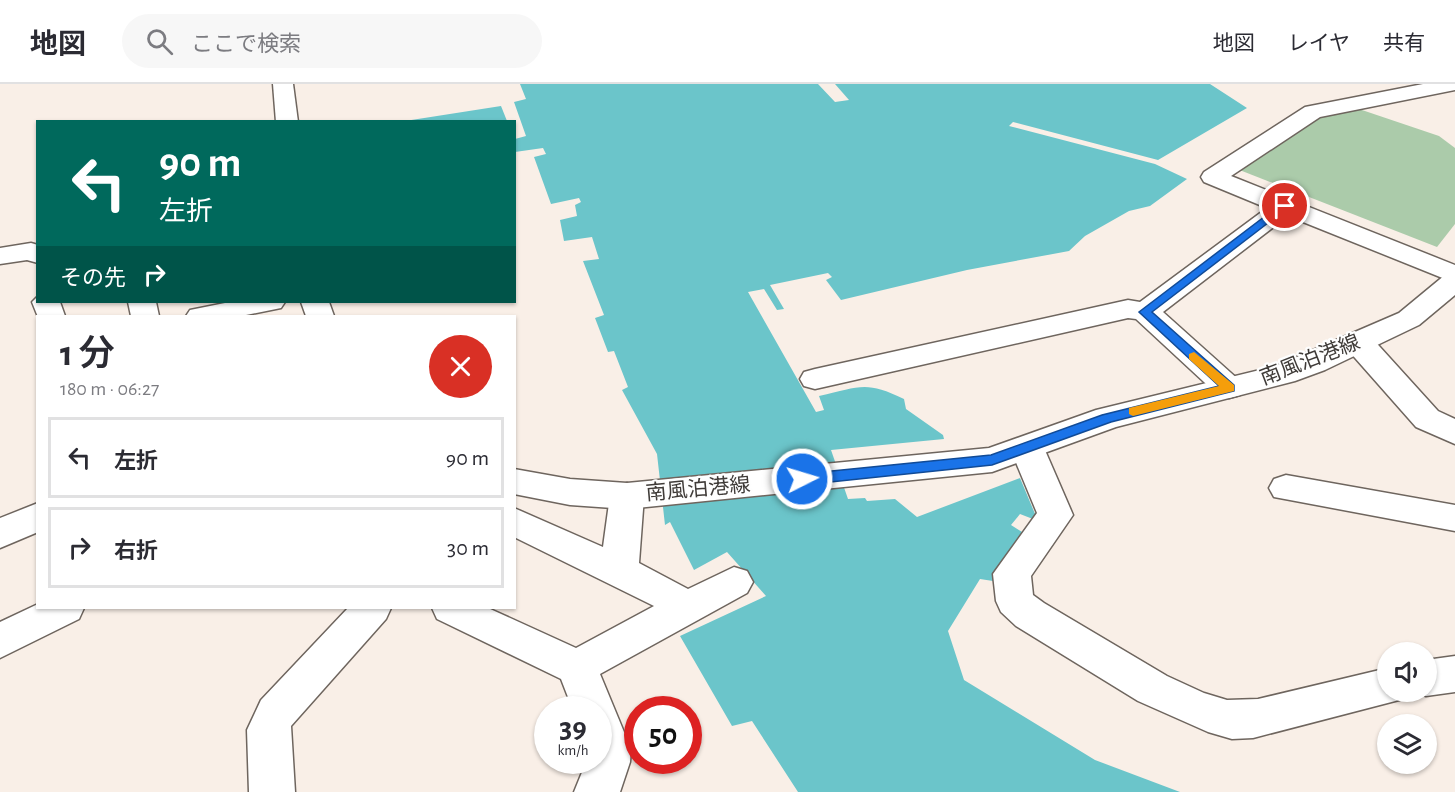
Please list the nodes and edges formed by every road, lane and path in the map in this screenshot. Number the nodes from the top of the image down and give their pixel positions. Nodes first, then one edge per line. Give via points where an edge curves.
1 (283, 84) edge
2 (1455, 84) edge
3 (287, 120) edge
4 (1285, 206) junction
5 (36, 254) edge
6 (0, 256) edge
7 (1455, 275) edge
8 (1448, 293) edge
9 (266, 303) edge
10 (1145, 312) junction
11 (206, 315) edge
12 (1359, 343) junction
13 (815, 379) dead end
14 (1229, 388) junction
15 (1455, 434) edge
16 (1027, 448) junction
17 (516, 482) edge
18 (1286, 488) dead end
19 (636, 495) junction
20 (36, 517) edge
21 (1455, 518) edge
22 (516, 522) edge
23 (0, 534) edge
24 (619, 571) junction
25 (734, 582) dead end
26 (687, 607) junction
27 (63, 609) edge
28 (453, 609) edge
29 (359, 611) edge
30 (0, 641) edge
31 (577, 668) junction
32 (1455, 674) edge
33 (1437, 676) edge
34 (1377, 689) edge
35 (588, 696) edge
36 (605, 774) edge
37 (272, 792) edge
38 (597, 792) edge

1 - 3 street
2 - 4 street via 1313,112 1213,177
4 - 7 street
4 - 10 street
5 - 6 street via 30,251
8 - 12 street, 南風泊港線 via 1410,319
9 - 11 street
10 - 13 street via 1128,309
10 - 14 street
12 - 14 street, 南風泊港線 via 1284,374
12 - 15 street via 1427,418
14 - 16 street, 南風泊港線 via 1107,418
16 - 19 street, 南風泊港線 via 992,460
16 - 34 street via 1055,515 1012,574 1015,601 1036,619 1155,689 1186,705 1229,719 1250,720
17 - 19 street, 南風泊港線 via 592,496
18 - 21 street
19 - 24 street
20 - 23 street
22 - 24 street
24 - 26 street
25 - 26 street
26 - 31 street
27 - 30 street
28 - 31 street
29 - 37 street via 276,713 268,730
31 - 35 street
32 - 33 street
36 - 38 street

